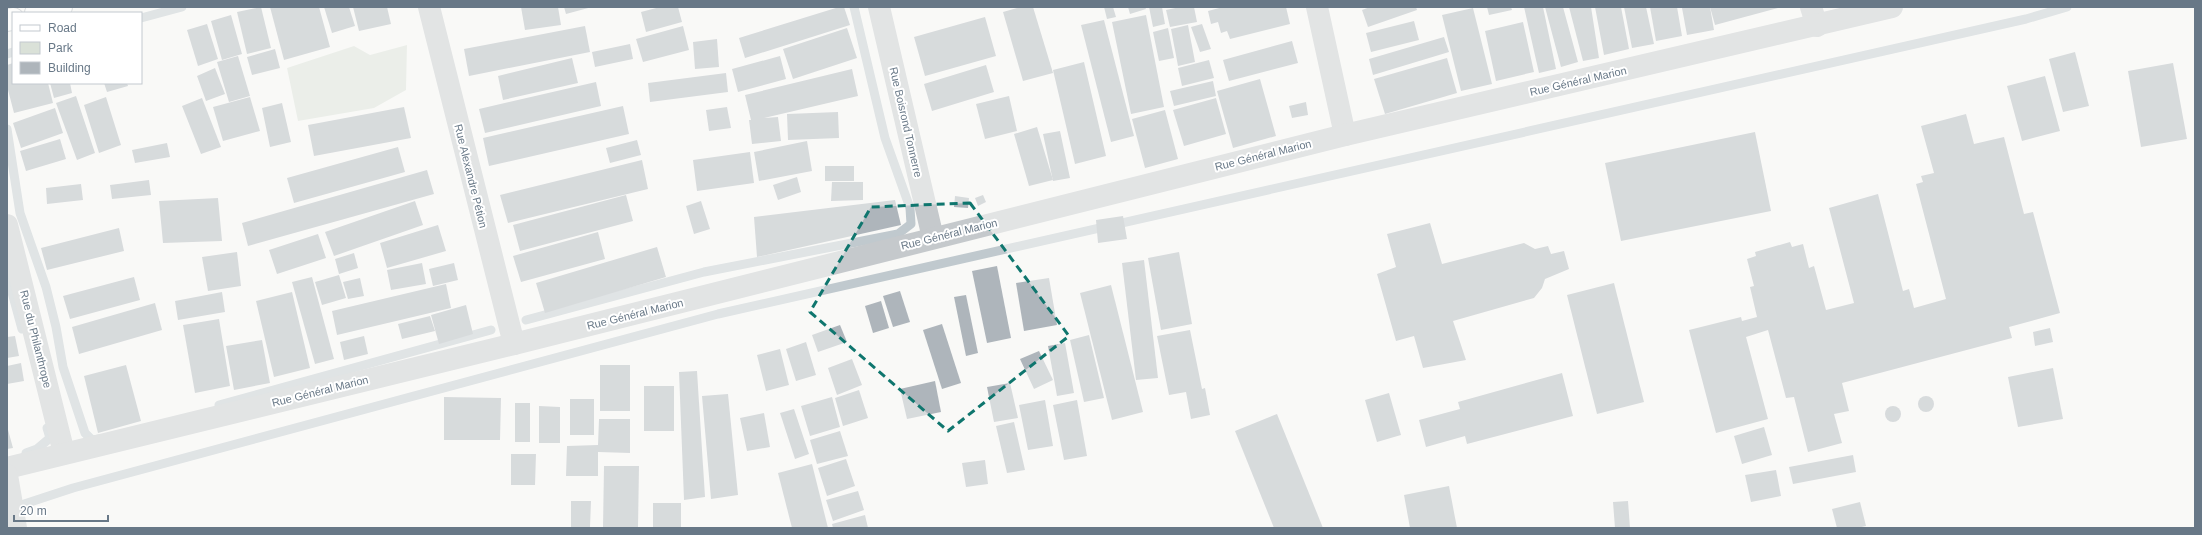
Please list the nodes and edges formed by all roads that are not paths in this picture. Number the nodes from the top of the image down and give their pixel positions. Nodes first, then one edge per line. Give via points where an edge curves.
1 (61, 7) edge
2 (429, 7) edge
3 (880, 7) edge
4 (1317, 7) edge
5 (1892, 7) edge
6 (40, 12) edge
7 (1814, 16) edge
8 (1345, 134) junction
9 (7, 225) edge
10 (933, 238) junction
11 (514, 344) junction
12 (64, 453) junction
13 (7, 468) edge
14 (7, 475) edge
15 (16, 528) edge

1 - 6 street
2 - 11 street, Rue Alexandre Pétion
3 - 10 street, Rue Boisrond Tonnerre
4 - 8 street
5 - 7 street, Rue Général Marion
7 - 8 street, Rue Général Marion
8 - 10 street, Rue Général Marion
9 - 12 street, Rue du Philanthrope
10 - 11 street, Rue Général Marion
11 - 12 street, Rue Général Marion
12 - 13 street, Rue Général Marion
14 - 15 street

